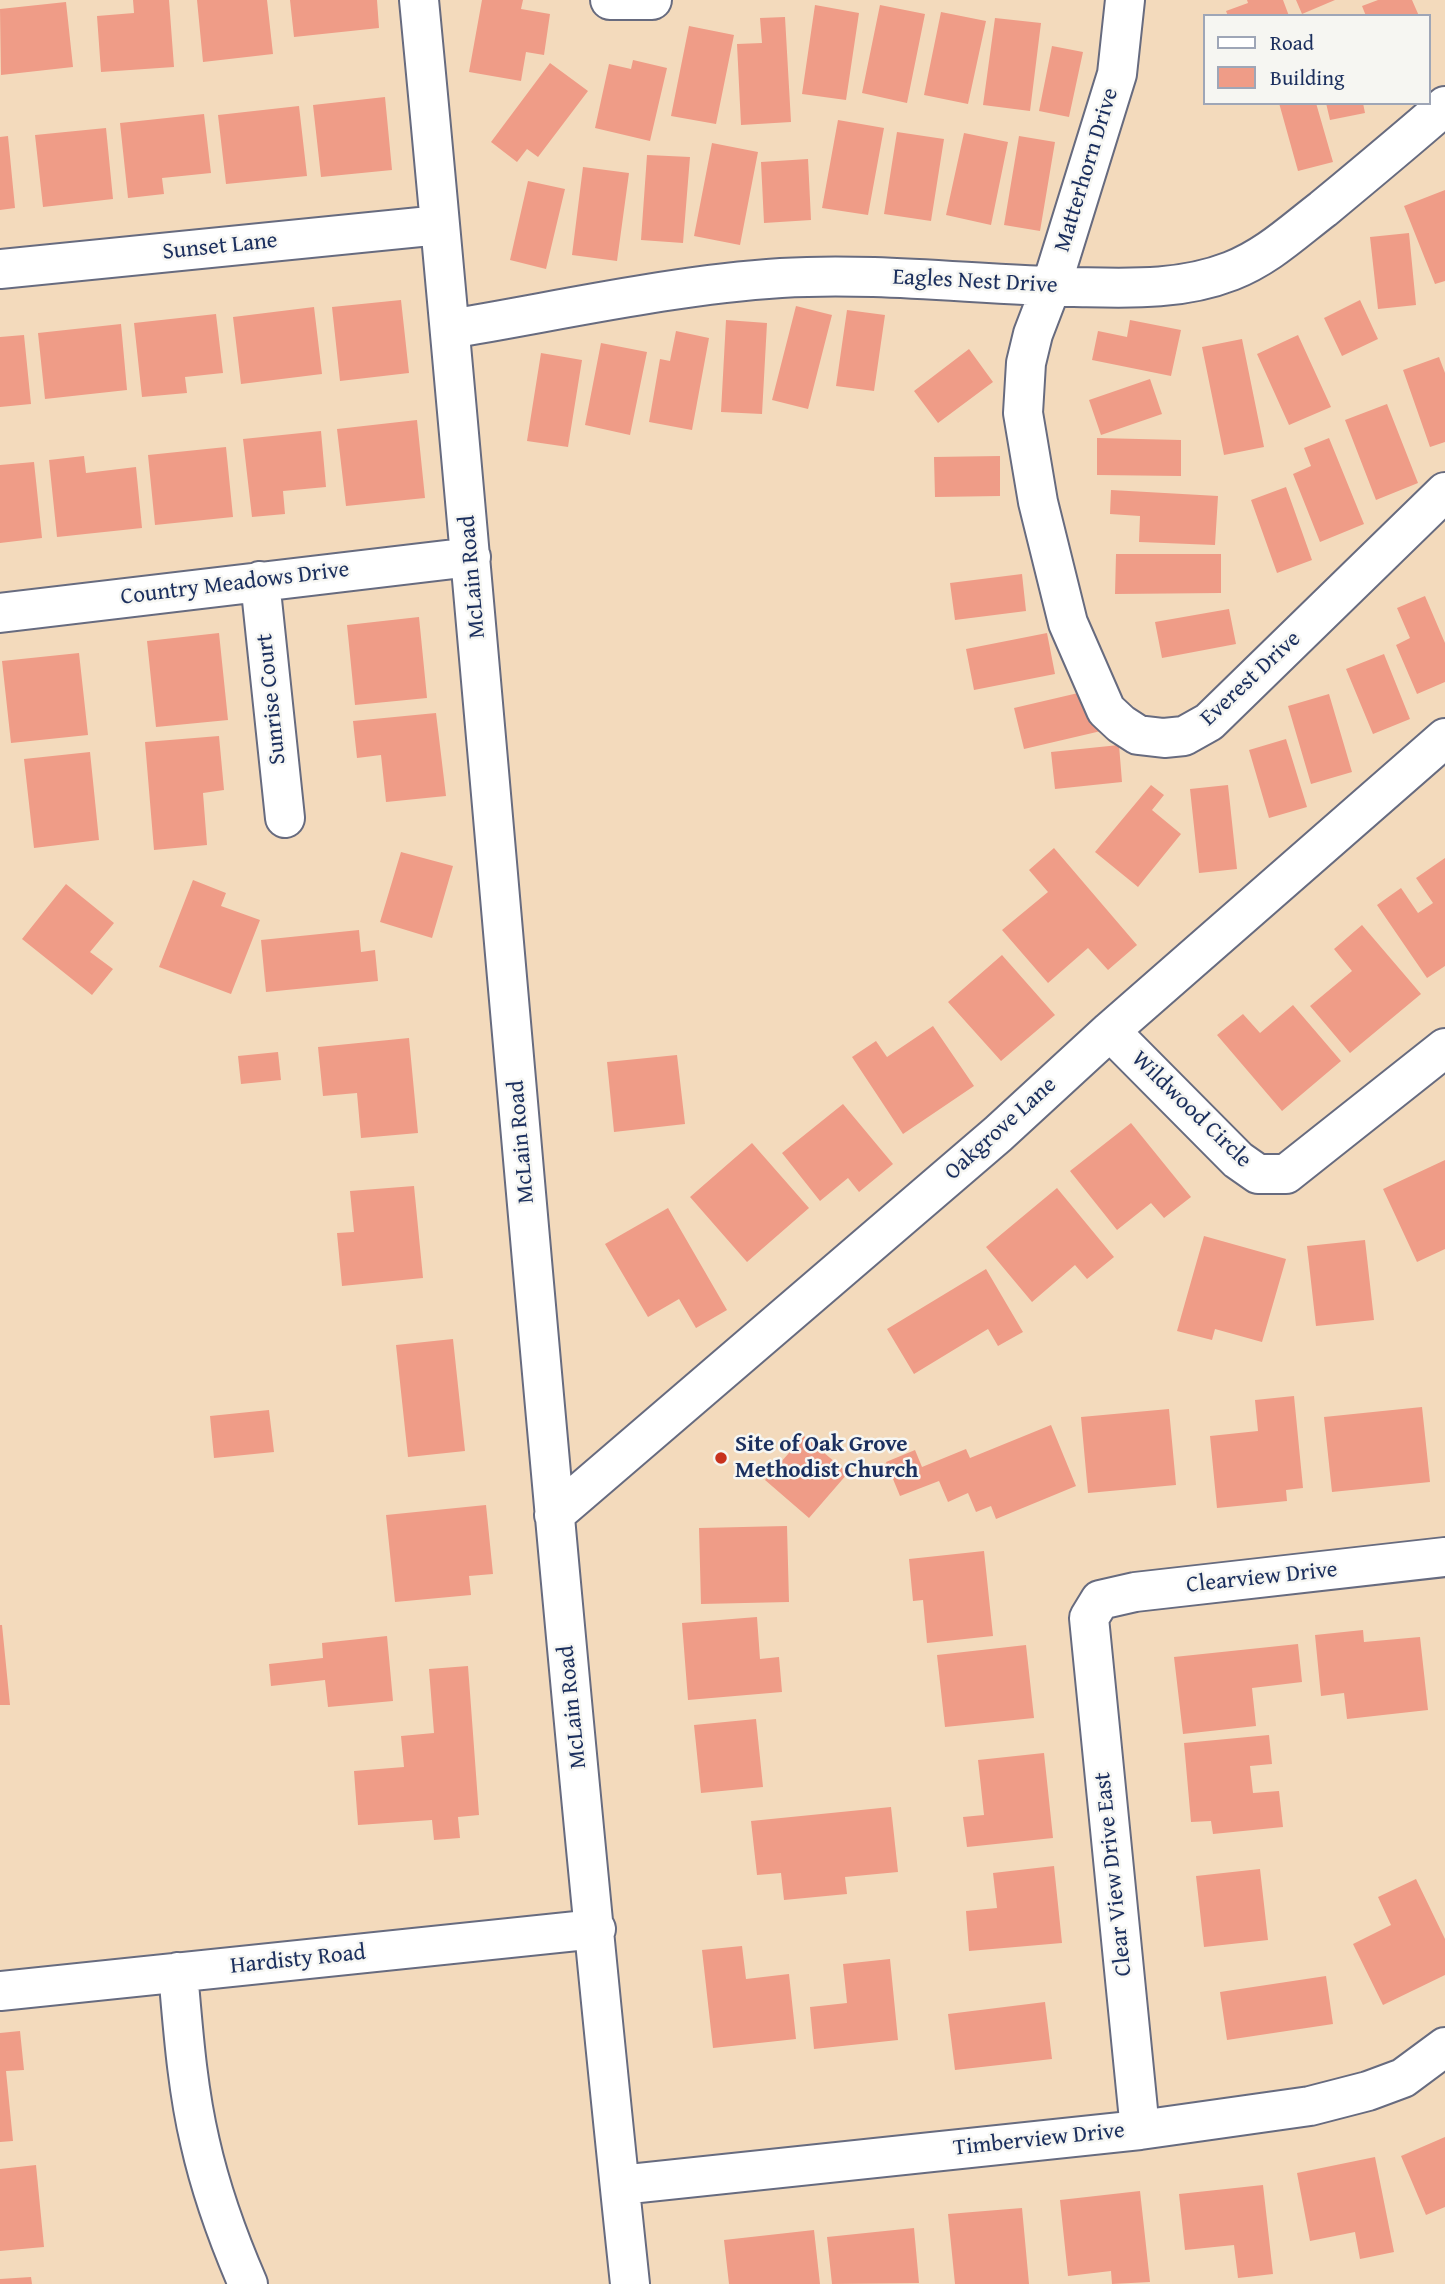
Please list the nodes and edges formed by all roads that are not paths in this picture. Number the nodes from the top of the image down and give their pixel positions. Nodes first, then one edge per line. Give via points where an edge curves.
1 (419, 0) edge
2 (610, 0) edge
3 (652, 0) edge
4 (1125, 0) edge
5 (1445, 106) edge
6 (440, 225) junction
7 (0, 269) edge
8 (1051, 287) junction
9 (450, 330) junction
10 (1445, 492) edge
11 (471, 556) junction
12 (260, 581) junction
13 (0, 613) edge
14 (1068, 623) joint
15 (1445, 738) edge
16 (285, 818) dead end
17 (1110, 1031) junction
18 (1445, 1048) edge
19 (554, 1515) junction
20 (1445, 1557) edge
21 (1089, 1618) joint
22 (596, 1929) junction
23 (178, 1972) junction
24 (0, 1991) edge
25 (1445, 2048) edge
26 (1140, 2130) junction
27 (620, 2185) junction
28 (248, 2284) edge
29 (630, 2284) edge

1 - 6 street, McLain Road
2 - 3 street
4 - 8 street, Matterhorn Drive via 1117,74
5 - 8 street, Eagles Nest Drive via 1262,257 1194,283 1140,289
6 - 7 street, Sunset Lane
6 - 9 street, McLain Road
8 - 9 street, Eagles Nest Drive via 863,276 780,278 675,291
8 - 14 street, Matterhorn Drive via 1026,363 1023,413 1038,502
9 - 11 street, McLain Road
10 - 14 street, Everest Drive via 1209,722 1184,736 1138,735 1106,710
11 - 12 street, Country Meadows Drive
11 - 19 street, McLain Road
12 - 13 street, Country Meadows Drive
12 - 16 street, Sunrise Court
15 - 17 street, Oakgrove Lane
17 - 18 street, Wildwood Circle via 1238,1160 1258,1174 1286,1174
17 - 19 street, Oakgrove Lane
19 - 22 street, McLain Road
20 - 21 street, Clearview Drive via 1135,1592 1100,1600
21 - 26 street, Clear View Drive East
22 - 23 street, Hardisty Road
22 - 27 street, McLain Road
23 - 24 street, Hardisty Road
23 - 28 street via 200,2141 226,2234
25 - 26 street, Timberview Drive via 1403,2078 1368,2091 1310,2106
26 - 27 street, Timberview Drive
27 - 29 street, McLain Road

